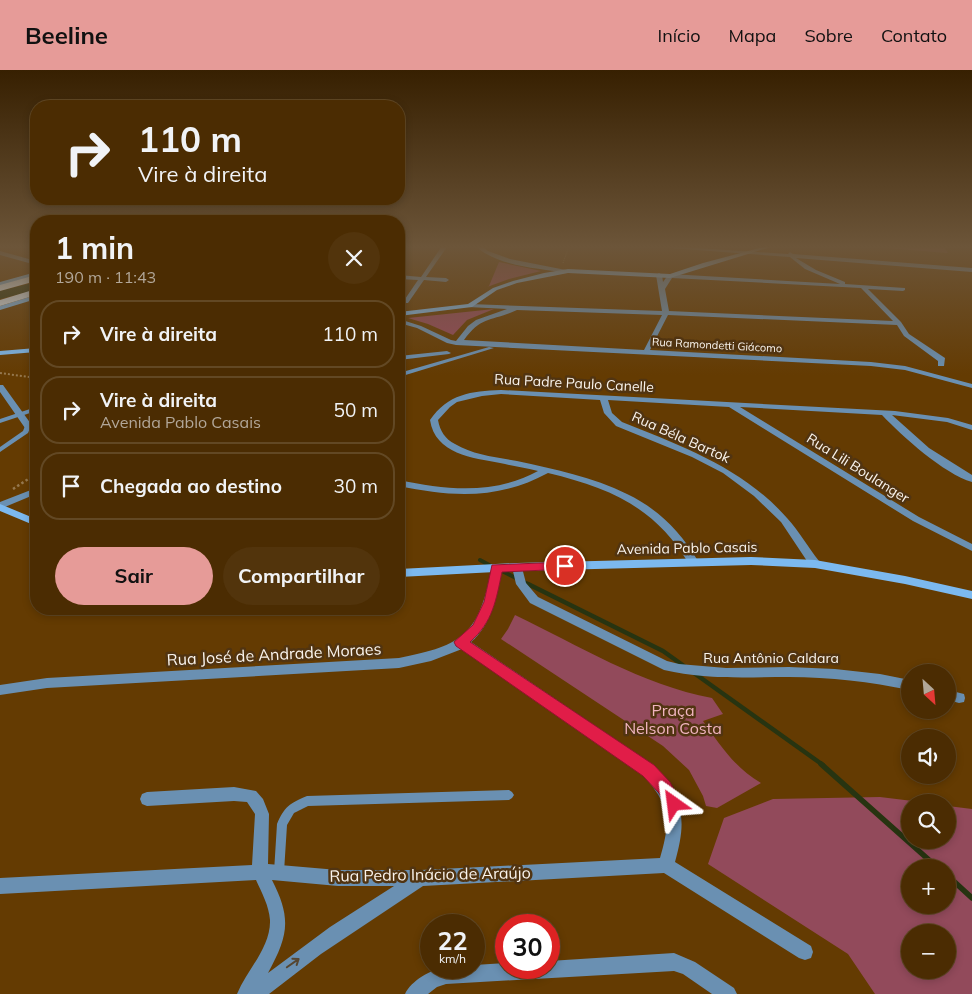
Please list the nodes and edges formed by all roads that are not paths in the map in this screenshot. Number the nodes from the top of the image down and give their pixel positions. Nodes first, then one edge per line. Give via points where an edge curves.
1 (414, 289) edge
2 (497, 289) edge
3 (663, 289) edge
4 (865, 289) edge
5 (30, 294) edge
6 (30, 299) edge
7 (406, 302) dead end
8 (0, 303) edge
9 (470, 306) junction
10 (524, 306) junction
11 (0, 308) edge
12 (405, 313) edge
13 (666, 313) junction
14 (405, 323) edge
15 (899, 324) junction
16 (456, 342) junction
17 (500, 345) junction
18 (30, 350) edge
19 (646, 352) junction
20 (0, 353) edge
21 (447, 353) junction
22 (405, 357) edge
23 (440, 363) junction
24 (941, 364) dead end
25 (405, 373) edge
26 (972, 386) edge
27 (0, 387) edge
28 (604, 398) junction
29 (732, 406) junction
30 (30, 411) edge
31 (885, 413) junction
32 (21, 414) junction
33 (0, 421) edge
34 (28, 426) joint
35 (972, 428) edge
36 (0, 450) edge
37 (547, 470) junction
38 (972, 479) edge
39 (405, 485) edge
40 (30, 494) edge
41 (0, 506) edge
42 (30, 520) edge
43 (972, 548) edge
44 (693, 562) junction
45 (814, 564) junction
46 (517, 567) junction
47 (496, 568) junction
48 (405, 573) edge
49 (972, 595) edge
50 (461, 642) junction
51 (901, 683) edge
52 (0, 690) edge
53 (509, 795) dead end
54 (147, 799) dead end
55 (666, 865) junction
56 (260, 872) junction
57 (279, 872) junction
58 (421, 878) junction
59 (0, 886) edge
60 (805, 952) dead end
61 (246, 994) edge
62 (254, 994) edge
63 (414, 994) edge
64 (728, 994) edge

1 - 7 street
2 - 9 street
3 - 13 street
4 - 15 street
5 - 8 highway
6 - 11 street
9 - 10 street
9 - 12 street
10 - 13 street
10 - 16 street via 478,321
13 - 15 street
13 - 19 street
14 - 16 street
15 - 24 street via 906,335 935,353 942,360
16 - 17 street, Rua Ramondetti Giácomo
16 - 21 street
17 - 19 street, Rua Ramondetti Giácomo
17 - 23 street
18 - 20 street
19 - 26 street, Rua Ramondetti Giácomo via 880,365 905,368
21 - 22 street
21 - 23 street
23 - 25 street
27 - 32 street
28 - 29 street, Rua Padre Paulo Canelle
28 - 37 street, Rua Padre Paulo Canelle via 483,392 454,400 444,406 434,420 434,428 453,448
28 - 45 street, Rua Béla Bartok via 606,411 619,424 695,455 726,471 757,494 784,520
29 - 31 street, Rua Padre Paulo Canelle
29 - 43 street, Rua Lili Boulanger via 916,519
30 - 32 lane
31 - 35 street, Rua Padre Paulo Canelle via 948,420
31 - 38 street via 932,454
32 - 33 lane
32 - 34 street
34 - 36 lane via 26,432
37 - 39 street via 530,481 480,492 441,491
37 - 44 street, Rua Padre Paulo Canelle via 610,490 638,503 678,536
40 - 41 street
41 - 42 street
44 - 45 street, Avenida Pablo Casais
44 - 46 street, Avenida Pablo Casais
45 - 49 street, Avenida Pablo Casais
46 - 47 street, Avenida Pablo Casais
46 - 51 street, Rua Antônio Caldara via 521,584 534,600 664,664 686,671 709,674 841,673
47 - 48 street, Avenida Pablo Casais
47 - 50 street, Rua José de Andrade Moraes via 490,602 478,628
50 - 52 street, Rua José de Andrade Moraes via 437,654 399,663 47,683
50 - 55 street via 654,776 674,804 675,837
53 - 57 lane via 307,801 290,810 282,824
54 - 56 street via 251,796 262,814
55 - 58 street, Rua Pedro Inácio de Araújo
55 - 60 street
56 - 57 street, Rua Pedro Inácio de Araújo
56 - 59 street, Rua Pedro Inácio de Araújo
56 - 61 street via 273,898 278,921 273,946
57 - 58 street, Rua Pedro Inácio de Araújo via 338,878
62 -> 58 street via 283,970
63 - 64 street via 446,975 674,962

